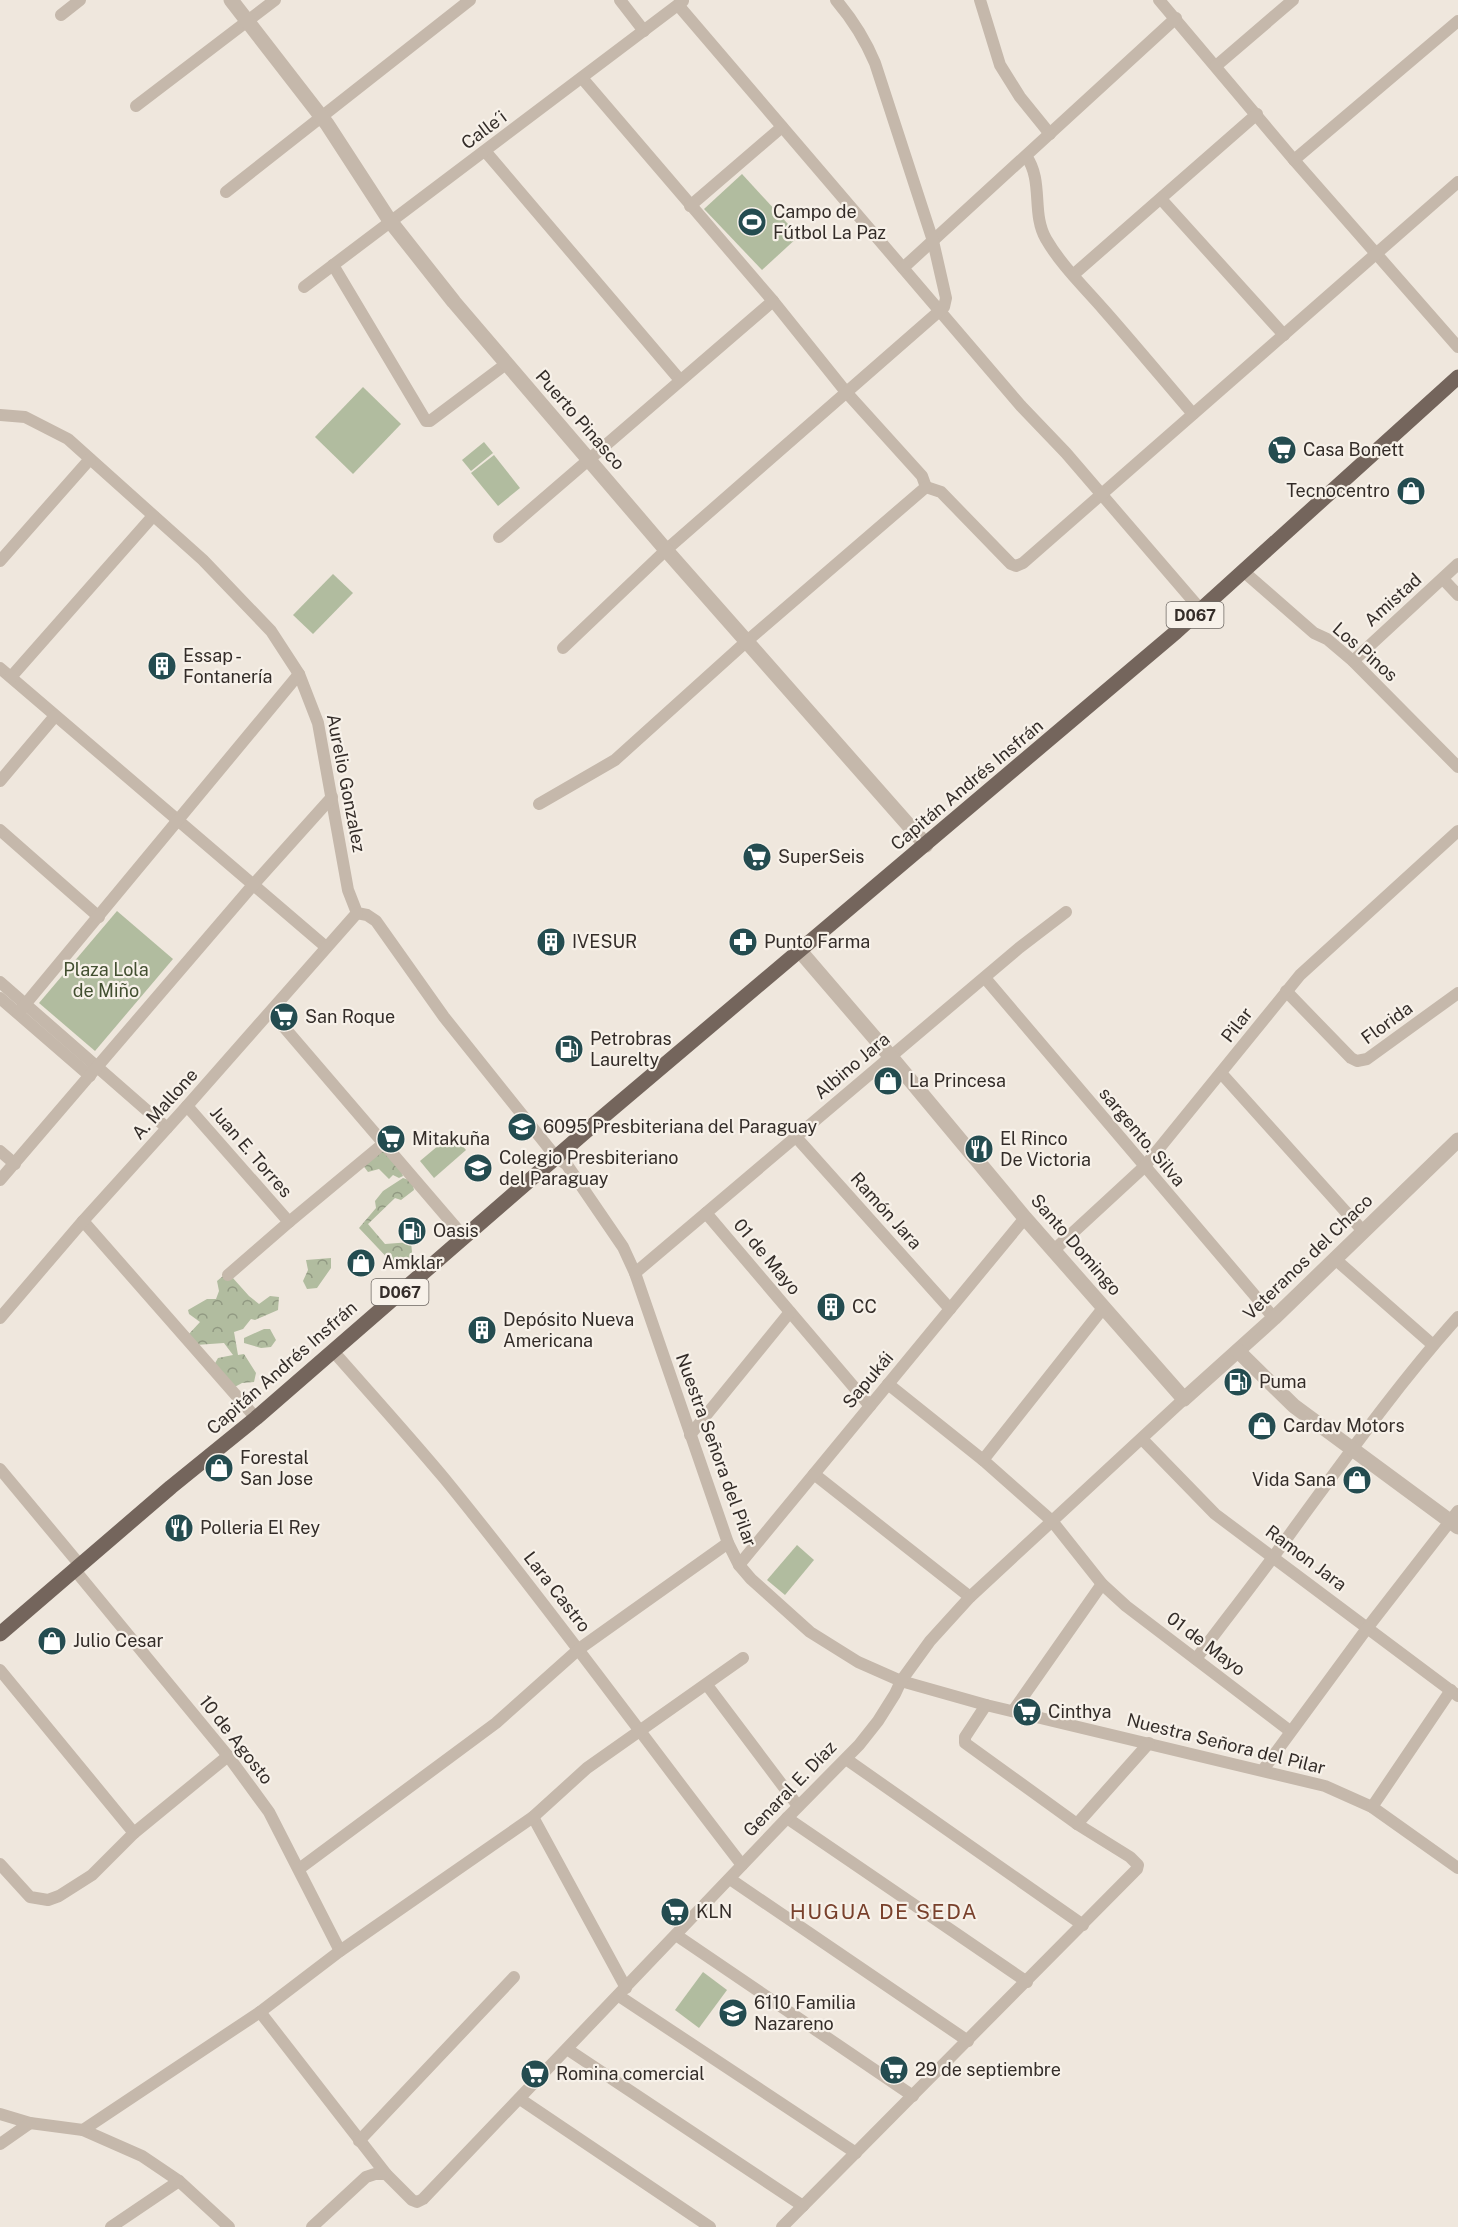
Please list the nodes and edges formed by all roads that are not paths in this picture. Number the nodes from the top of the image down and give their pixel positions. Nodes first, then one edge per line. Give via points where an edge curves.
1 (80, 0) edge
2 (231, 0) edge
3 (275, 0) edge
4 (470, 0) edge
5 (620, 0) edge
6 (836, 0) edge
7 (980, 0) edge
8 (1159, 0) edge
9 (1293, 0) edge
10 (681, 2) edge
11 (61, 15) dead end
12 (1176, 18) junction
13 (248, 21) junction
14 (1458, 21) edge
15 (644, 31) junction
16 (1216, 66) junction
17 (582, 78) junction
18 (136, 106) dead end
19 (1257, 114) junction
20 (322, 117) junction
21 (782, 127) junction
22 (1050, 134) junction
23 (485, 151) junction
24 (1026, 156) junction
25 (1294, 160) junction
26 (1458, 182) edge
27 (226, 192) dead end
28 (1161, 199) junction
29 (690, 206) junction
30 (390, 221) junction
31 (933, 241) junction
32 (1377, 255) junction
33 (333, 265) junction
34 (903, 268) junction
35 (1073, 275) junction
36 (304, 287) dead end
37 (773, 301) junction
38 (940, 312) junction
39 (1284, 335) junction
40 (1458, 347) edge
41 (506, 364) junction
42 (1458, 377) edge
43 (680, 380) junction
44 (846, 392) junction
45 (1193, 414) junction
46 (2, 416) edge
47 (90, 459) junction
48 (589, 460) junction
49 (926, 487) junction
50 (1102, 493) junction
51 (153, 516) junction
52 (499, 537) dead end
53 (666, 550) junction
54 (0, 561) edge
55 (1458, 564) edge
56 (1243, 571) junction
57 (1443, 579) junction
58 (1458, 595) edge
59 (1201, 610) junction
60 (747, 641) junction
61 (562, 648) dead end
62 (1353, 661) junction
63 (0, 668) edge
64 (299, 674) junction
65 (11, 677) junction
66 (55, 716) junction
67 (1458, 766) edge
68 (0, 782) edge
69 (332, 797) junction
70 (539, 804) dead end
71 (179, 821) junction
72 (0, 830) edge
73 (1458, 831) edge
74 (926, 845) junction
75 (253, 885) junction
76 (1066, 912) dead end
77 (357, 913) junction
78 (99, 917) junction
79 (326, 947) junction
80 (800, 951) junction
81 (985, 978) junction
82 (0, 982) edge
83 (1286, 991) junction
84 (1458, 993) edge
85 (0, 998) edge
86 (22, 1009) junction
87 (271, 1012) junction
88 (891, 1057) junction
89 (93, 1071) junction
90 (1221, 1073) junction
91 (187, 1106) junction
92 (167, 1128) junction
93 (796, 1137) junction
94 (1458, 1140) edge
95 (384, 1143) junction
96 (0, 1151) edge
97 (556, 1157) junction
98 (15, 1164) junction
99 (1144, 1167) junction
100 (0, 1180) edge
101 (706, 1213) junction
102 (1025, 1218) junction
103 (83, 1221) junction
104 (289, 1221) junction
105 (1363, 1231) junction
106 (464, 1237) junction
107 (1054, 1250) junction
108 (1335, 1258) junction
109 (635, 1273) junction
110 (228, 1275) dead end
111 (1104, 1307) junction
112 (950, 1309) junction
113 (790, 1312) junction
114 (1458, 1317) edge
115 (0, 1318) edge
116 (1274, 1318) junction
117 (1433, 1344) junction
118 (333, 1351) junction
119 (1238, 1351) junction
120 (888, 1384) junction
121 (1184, 1399) junction
122 (870, 1406) junction
123 (256, 1418) junction
124 (690, 1435) junction
125 (1142, 1439) junction
126 (1351, 1450) junction
127 (983, 1460) junction
128 (0, 1469) edge
129 (814, 1474) junction
130 (1455, 1520) edge
131 (1052, 1521) junction
132 (728, 1543) junction
133 (1274, 1557) junction
134 (739, 1565) junction
135 (77, 1567) junction
136 (1102, 1584) junction
137 (970, 1597) junction
138 (1368, 1627) junction
139 (0, 1634) edge
140 (579, 1649) junction
141 (743, 1658) dead end
142 (1196, 1659) junction
143 (0, 1670) edge
144 (901, 1681) junction
145 (707, 1685) junction
146 (1455, 1693) edge
147 (986, 1705) junction
148 (1013, 1711) junction
149 (1290, 1731) junction
150 (639, 1732) junction
151 (1149, 1743) junction
152 (228, 1756) junction
153 (846, 1759) junction
154 (1263, 1770) junction
155 (798, 1806) junction
156 (1372, 1807) junction
157 (533, 1817) junction
158 (787, 1818) junction
159 (1077, 1824) junction
160 (134, 1833) junction
161 (0, 1864) edge
162 (742, 1865) junction
163 (1458, 1868) edge
164 (299, 1869) junction
165 (730, 1879) junction
166 (1083, 1925) junction
167 (676, 1935) junction
168 (340, 1952) junction
169 (514, 1977) dead end
170 (1027, 1982) junction
171 (622, 1992) junction
172 (260, 2012) junction
173 (968, 2041) junction
174 (567, 2049) junction
175 (913, 2096) junction
176 (520, 2099) junction
177 (0, 2114) edge
178 (30, 2123) junction
179 (82, 2130) junction
180 (359, 2141) junction
181 (0, 2144) edge
182 (856, 2153) junction
183 (386, 2174) junction
184 (179, 2181) junction
185 (803, 2206) junction
186 (111, 2227) edge
187 (229, 2227) edge
188 (312, 2227) edge
189 (710, 2227) edge
190 (782, 2227) edge

1 - 11 street
2 - 13 street, Puerto Pinasco
3 - 13 street
4 - 20 street
5 - 15 street
6 - 31 street via 854,21 876,63
7 - 22 street via 1000,65
8 - 12 street
9 - 16 street
10 - 15 street, Calle´i
10 - 21 street
12 - 16 street
12 - 22 street
13 - 18 street
13 - 20 street, Puerto Pinasco
14 - 25 street
15 - 17 street, Calle´i
16 - 19 street
17 - 23 street, Calle´i
17 - 29 street
19 - 25 street
19 - 28 street
20 - 27 street
20 - 30 street, Puerto Pinasco
21 - 29 street
21 - 34 street
22 - 24 street
23 - 30 street, Calle´i
23 - 43 street
24 - 31 street
24 - 35 street via 1035,176 1041,231
25 - 32 street
26 - 32 street
28 - 35 street
28 - 39 street
29 - 37 street
30 - 33 street, Calle´i
30 - 41 street, Puerto Pinasco
31 - 34 street
31 - 38 street via 946,298
32 - 39 street
32 - 40 street
33 - 36 street, Calle´i
33 - 41 street via 426,421
34 - 38 street
35 - 45 street
37 - 43 street
37 - 44 street
38 - 44 street
38 - 50 street
39 - 45 street
41 - 48 street, Puerto Pinasco
42 - 56 main road, Capitán Andrés Insfrán / D067
43 - 48 street
44 - 49 street via 922,476
44 - 53 street
45 - 50 street
46 - 47 street, Aurelio Gonzalez via 25,417 48,428 68,439
47 - 51 street, Aurelio Gonzalez
47 - 54 street
48 - 52 street
48 - 53 street, Puerto Pinasco
49 - 50 street via 941,492 1016,566
49 - 60 street
50 - 59 street
51 - 64 street, Aurelio Gonzalez via 203,560 271,631
51 - 65 street
53 - 60 street, Puerto Pinasco
53 - 61 street
55 - 57 street, Amistad
56 - 59 main road, Capitán Andrés Insfrán / D067
56 - 62 street, Los Pinos via 1314,633
57 - 58 street
57 - 62 street, Amistad
59 - 74 main road, Capitán Andrés Insfrán / D067
60 - 70 street via 615,760
60 - 74 street, Puerto Pinasco
62 - 67 street, Los Pinos
63 - 65 street
64 - 69 street, Aurelio Gonzalez via 318,723
64 - 71 street
65 - 66 street
66 - 68 street
66 - 71 street
69 - 75 street
69 - 77 street, Aurelio Gonzalez via 348,890
71 - 75 street
71 - 78 street
72 - 78 street
73 - 83 street, Pilar
74 - 80 main road, Capitán Andrés Insfrán / D067
75 - 79 street
75 - 89 street
76 - 81 street, Albino Jara
77 - 79 street, A. Mallone
77 - 97 street via 376,921 444,1017
78 - 86 street
79 - 87 street, A. Mallone
80 - 88 street, Santo Domingo
80 - 97 main road, Capitán Andrés Insfrán / D067
81 - 88 street, Albino Jara
81 - 99 street, sargento. Silva
82 - 86 street
83 - 84 street, Florida via 1351,1058 1362,1061
83 - 90 street, Pilar
85 - 86 street
86 - 89 street
87 - 91 street, A. Mallone
87 - 95 street
88 - 93 street, Albino Jara
88 - 102 street, Santo Domingo
89 - 92 street
89 - 98 street
90 - 99 street, Pilar
90 - 105 street
91 - 92 street, A. Mallone
91 - 104 street, Juan E. Torres
92 - 103 street, A. Mallone
93 - 101 street, Albino Jara
93 - 112 street, Ramón Jara
94 - 105 street, Veteranos del Chaco
95 - 104 street
95 - 106 street
96 - 98 street
97 - 106 main road, Capitán Andrés Insfrán / D067
97 - 109 street, Nuestra Señora del Pilar via 567,1165 623,1247
98 - 100 street
99 - 107 street, Pilar
99 - 116 street, sargento. Silva
101 - 109 street, Albino Jara
101 - 113 street, 01 de Mayo
102 - 107 street, Santo Domingo
102 - 112 street, Sapukái
103 - 115 street, A. Mallone
103 - 123 street
104 - 110 street
105 - 108 street, Veteranos del Chaco
106 - 118 main road, Capitán Andrés Insfrán / D067
107 - 111 street, Santo Domingo
108 - 116 street, Veteranos del Chaco
108 - 117 street
109 - 124 street, Nuestra Señora del Pilar
111 - 121 street, Santo Domingo
111 - 127 street
112 - 120 street, Sapukái
113 - 122 street, 01 de Mayo
113 - 124 street
114 - 117 street
116 - 119 street, Veteranos del Chaco
117 - 126 street
118 - 123 main road, Capitán Andrés Insfrán / D067
118 - 140 street, Lara Castro via 443,1477
119 - 121 street, Veteranos del Chaco
119 - 126 street via 1294,1406
120 - 122 street, Sapukái
120 - 127 street
121 - 125 street, Genaral E. Díaz
122 - 129 street, Sapukái
123 - 135 main road, Capitán Andrés Insfrán / D067
124 - 132 street, Nuestra Señora del Pilar
125 - 131 street, Genaral E. Díaz
125 - 133 street, Ramon Jara via 1215,1514
126 - 130 street
126 - 133 street
127 - 131 street
128 - 135 street, 10 de Agosto
129 - 134 street, Sapukái
129 - 137 street
130 - 138 street
131 - 136 street, 01 de Mayo
131 - 137 street, Genaral E. Díaz
132 - 134 street, Nuestra Señora del Pilar
132 - 140 street
133 - 138 street, Ramon Jara
133 - 142 street
134 - 144 street, Nuestra Señora del Pilar via 810,1632 858,1662
135 - 139 main road, Capitán Andrés Insfrán / D067
135 - 152 street, 10 de Agosto
136 - 142 street, 01 de Mayo
136 - 148 street
137 - 144 street, Genaral E. Díaz
138 - 146 street, Ramon Jara
138 - 149 street
140 - 150 street, Lara Castro
140 - 164 street via 496,1723
141 - 145 street
142 - 149 street, 01 de Mayo
143 - 160 street
144 - 147 street, Nuestra Señora del Pilar
144 - 153 street, Genaral E. Díaz via 878,1721
145 - 150 street
145 - 155 street
146 - 156 street
147 - 148 street, Nuestra Señora del Pilar
147 - 159 street via 965,1743
148 - 151 street, Nuestra Señora del Pilar
149 - 154 street
150 - 157 street via 587,1768
150 - 162 street, Lara Castro
151 - 154 street, Nuestra Señora del Pilar
151 - 159 street
152 - 160 street
152 - 164 street, 10 de Agosto via 269,1812
153 - 155 street, Genaral E. Díaz
153 - 166 street
154 - 156 street, Nuestra Señora del Pilar via 1325,1786
155 - 158 street, Genaral E. Díaz
156 - 163 street, Nuestra Señora del Pilar
157 - 168 street
157 - 171 street
158 - 162 street, Genaral E. Díaz
158 - 170 street
159 - 166 street via 1138,1865 1135,1873
160 - 161 street via 81,1884 48,1900 25,1894
162 - 165 street, Genaral E. Díaz
164 - 168 street, 10 de Agosto
165 - 167 street, Genaral E. Díaz
165 - 173 street
166 - 170 street
167 - 171 street, Genaral E. Díaz
167 - 175 street
168 - 172 street
169 - 180 street
170 - 173 street
171 - 174 street, Genaral E. Díaz
171 - 182 street
172 - 179 street
172 - 180 street
173 - 175 street
174 - 176 street, Genaral E. Díaz
174 - 185 street
175 - 182 street
176 - 183 street, Genaral E. Díaz via 423,2199 417,2202 410,2198
176 - 189 street
177 - 178 street
178 - 179 street
178 - 181 street
179 - 184 street via 142,2156
180 - 183 street
182 - 185 street
183 - 188 street via 366,2177
184 - 186 street
184 - 187 street
185 - 190 street

